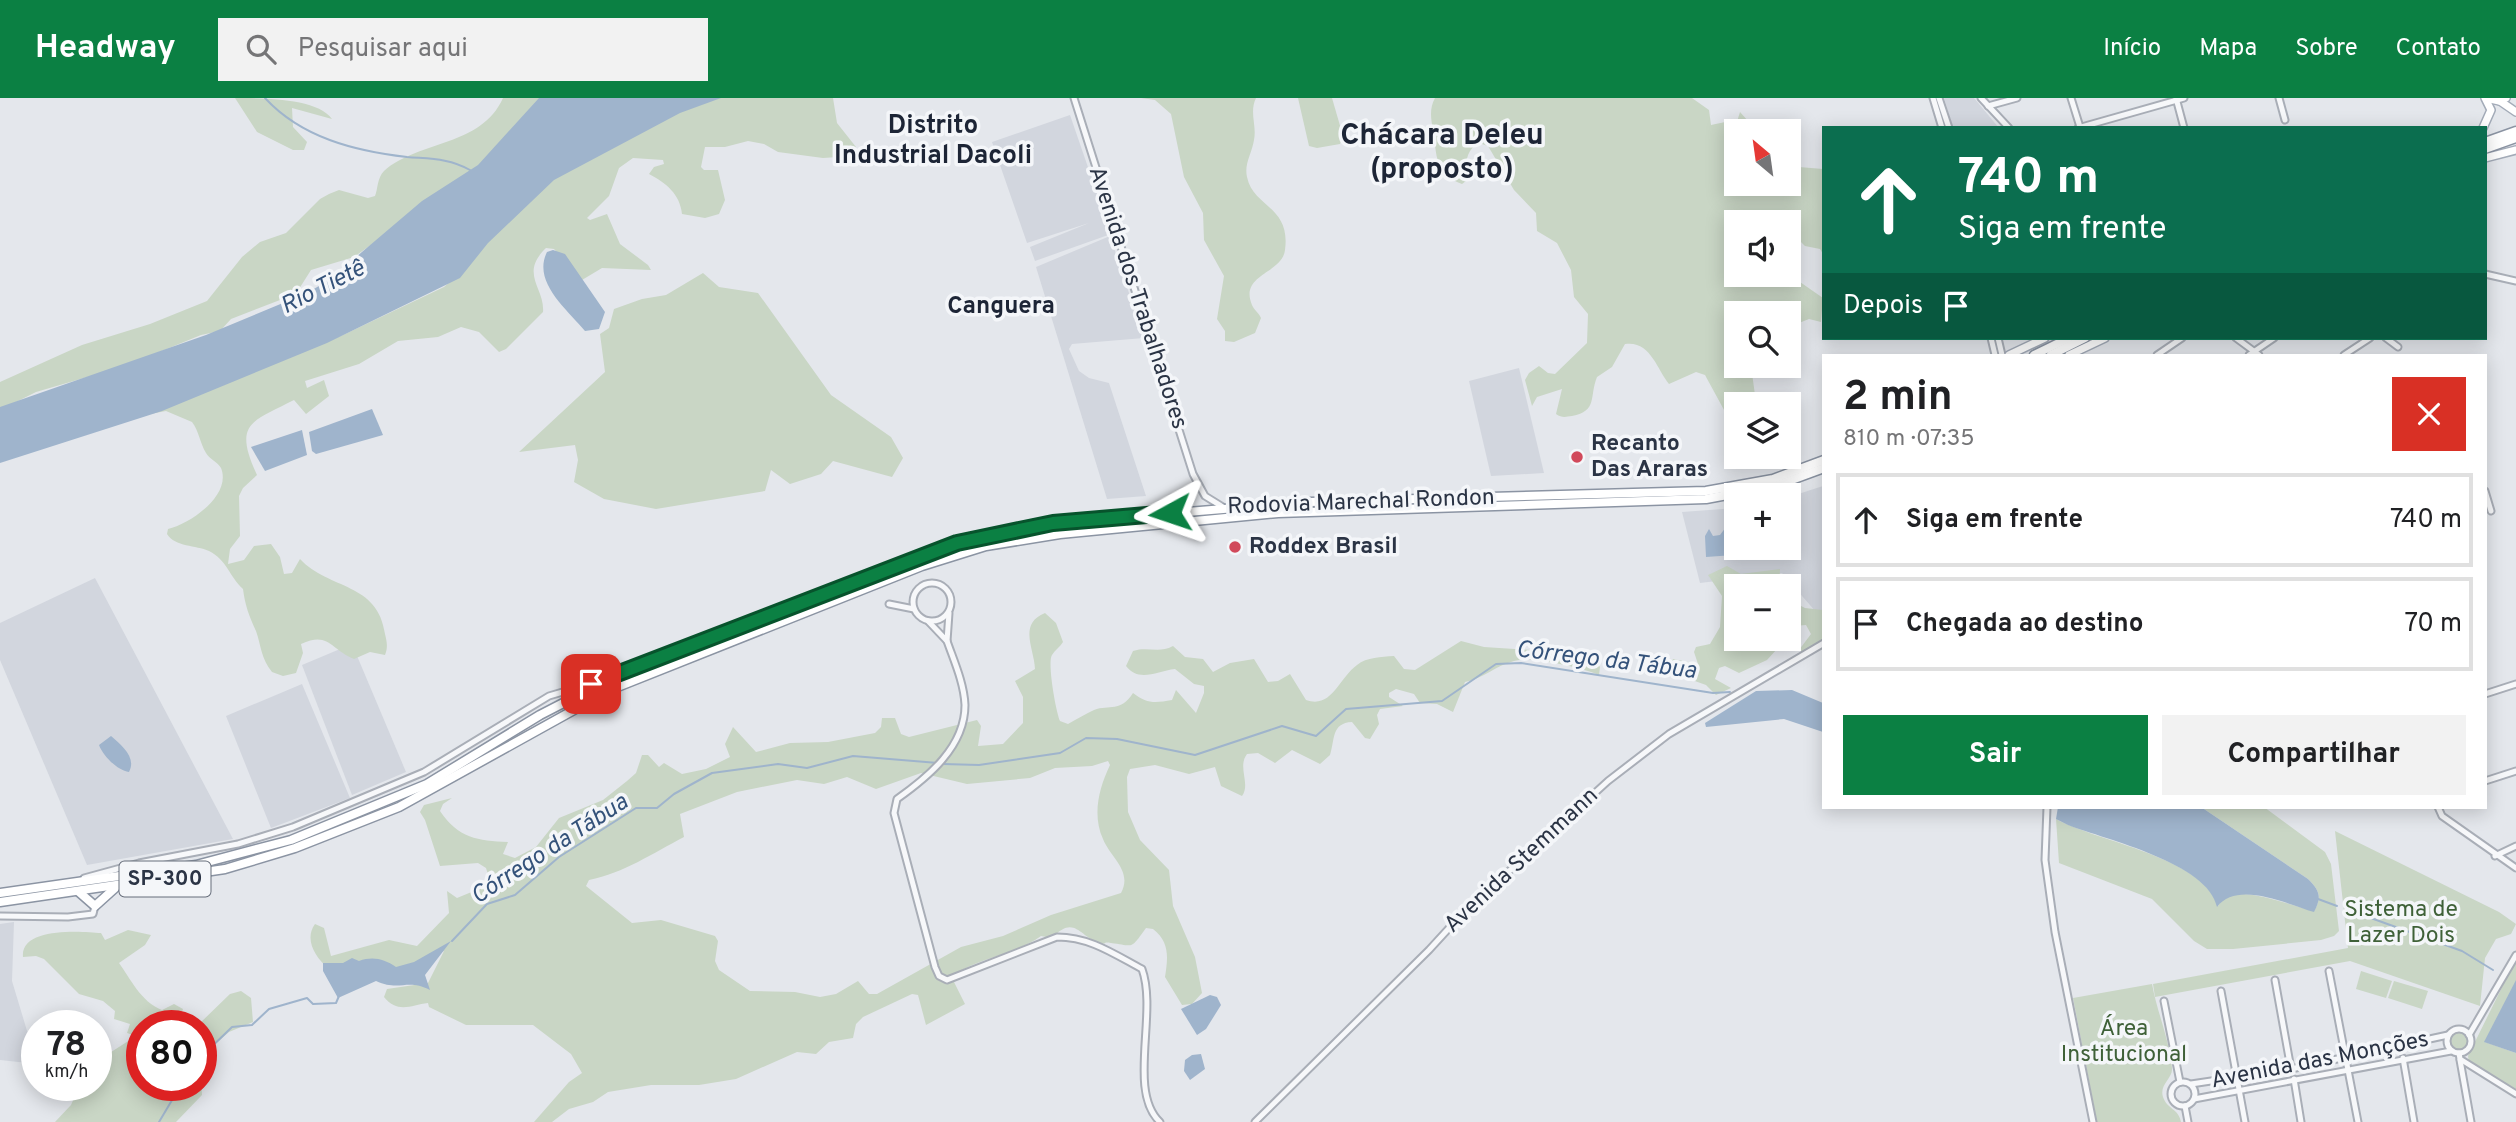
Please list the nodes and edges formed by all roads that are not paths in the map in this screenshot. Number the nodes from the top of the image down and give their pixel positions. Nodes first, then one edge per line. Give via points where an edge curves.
1 (1074, 98) edge
2 (1933, 98) edge
3 (1939, 98) edge
4 (1981, 98) edge
5 (2017, 98) edge
6 (2071, 98) edge
7 (2184, 98) edge
8 (2279, 98) edge
9 (2485, 98) edge
10 (2176, 99) edge
11 (2503, 99) edge
12 (1988, 106) junction
13 (2516, 112) edge
14 (2285, 120) dead end
15 (1941, 126) edge
16 (1948, 126) edge
17 (2007, 126) edge
18 (2079, 126) edge
19 (2082, 126) edge
20 (2183, 126) edge
21 (2484, 126) edge
22 (2516, 131) edge
23 (2516, 138) edge
24 (2487, 141) edge
25 (2487, 148) edge
26 (2516, 150) edge
27 (2487, 157) edge
28 (2487, 274) edge
29 (2516, 281) edge
30 (2041, 340) edge
31 (2065, 340) edge
32 (2081, 340) edge
33 (2101, 340) edge
34 (2179, 340) edge
35 (2238, 340) edge
36 (2272, 340) edge
37 (2367, 340) edge
38 (2389, 340) edge
39 (2398, 347) dead end
40 (2011, 354) edge
41 (2036, 354) edge
42 (2053, 354) edge
43 (2071, 354) edge
44 (2158, 354) edge
45 (2254, 354) edge
46 (2346, 354) edge
47 (1822, 461) edge
48 (1822, 469) edge
49 (1205, 496) junction
50 (2487, 498) edge
51 (1226, 509) junction
52 (2491, 511) dead end
53 (1191, 512) junction
54 (889, 604) dead end
55 (914, 610) junction
56 (949, 612) junction
57 (928, 621) junction
58 (947, 641) junction
59 (1822, 644) edge
60 (2516, 684) edge
61 (2487, 693) edge
62 (2516, 771) edge
63 (2487, 780) edge
64 (2047, 809) edge
65 (2439, 809) edge
66 (2516, 846) edge
67 (2495, 856) junction
68 (2516, 868) edge
69 (121, 886) junction
70 (79, 892) junction
71 (0, 893) edge
72 (0, 902) edge
73 (95, 906) junction
74 (0, 916) edge
75 (2516, 955) edge
76 (2329, 971) dead end
77 (2275, 980) dead end
78 (2221, 991) dead end
79 (2164, 1001) dead end
80 (2448, 1035) junction
81 (2469, 1035) junction
82 (2451, 1051) junction
83 (2460, 1056) junction
84 (2346, 1057) junction
85 (2403, 1058) junction
86 (2348, 1068) junction
87 (2291, 1069) junction
88 (2237, 1079) junction
89 (2294, 1079) junction
90 (2180, 1082) junction
91 (2191, 1084) junction
92 (2239, 1089) junction
93 (2516, 1094) edge
94 (2194, 1099) junction
95 (2185, 1106) junction
96 (1160, 1122) edge
97 (1255, 1122) edge
98 (2093, 1122) edge
99 (2188, 1122) edge
100 (2245, 1122) edge
101 (2301, 1122) edge
102 (2358, 1122) edge
103 (2414, 1122) edge
104 (2470, 1122) edge

1 - 49 street, Avenida dos Trabalhadores via 1194,474
2 - 15 street
3 - 16 street
4 - 12 street
5 - 12 street
6 - 18 street
7 - 10 street
8 - 14 street
9 - 11 main road
9 - 21 main road via 2491,110
10 - 19 street
10 - 20 street
11 - 13 main road
12 - 17 street
22 - 24 highway
23 - 25 highway
26 - 27 main road
28 - 29 street
30 - 40 main road
31 - 41 highway
32 - 42 highway
33 - 43 main road
34 - 44 street
35 - 45 street
36 - 45 street
37 - 46 street
38 - 39 street
47 - 51 highway, Rodovia Marechal Rondon / SP-300 via 1773,480 1706,491 1310,502
48 - 69 highway, Rodovia Marechal Rondon / SP-300 via 1775,486 1706,499 1278,513 1060,534 986,547 922,566 610,690 431,791 367,821 246,864
49 - 51 street
49 - 53 street
50 - 52 street
51 - 53 highway, Rodovia Marechal Rondon / SP-300
53 - 71 highway, Rodovia Marechal Rondon / SP-300 via 1053,523 957,543 640,667 540,715 426,784 315,831 223,860
54 - 55 street
55 - 56 street via 915,592 932,582 949,592
55 - 57 street
56 - 57 street
56 - 58 street
57 - 58 street
58 - 96 street via 965,706 957,738 940,763 897,799 894,813 934,967 947,979 1057,936 1099,945 1142,969 1149,995 1146,1103
59 - 97 street, Avenida Stemmann via 1669,734 1608,781 1461,914
60 - 61 street
62 - 63 street
64 - 98 street via 2045,860 2051,908
65 - 67 street
66 - 67 street
67 - 68 street
69 - 70 highway, Rodovia Marechal Rondon / SP-300
69 - 73 highway via 107,892
70 - 72 highway, Rodovia Marechal Rondon / SP-300
70 - 73 highway
73 - 74 street via 93,914 78,916
75 - 81 street
76 - 84 street
77 - 87 street
78 - 88 street
79 - 90 street
80 - 81 street via 2459,1029
80 - 82 street
80 - 84 street, Avenida das Monções
81 - 83 street via 2469,1047
82 - 83 street
82 - 85 street, Avenida das Monções
83 - 93 street
83 - 104 street
84 - 86 street
84 - 87 street, Avenida das Monções
85 - 86 street, Avenida das Monções
85 - 103 street
86 - 89 street, Avenida das Monções
86 - 102 street
87 - 88 street, Avenida das Monções
88 - 91 street, Avenida das Monções
88 - 92 street
89 - 92 street, Avenida das Monções
89 - 101 street
90 - 91 street
90 - 95 street via 2171,1096 2177,1105
91 - 94 street
92 - 94 street, Avenida das Monções
92 - 100 street
94 - 95 street
95 - 99 street

